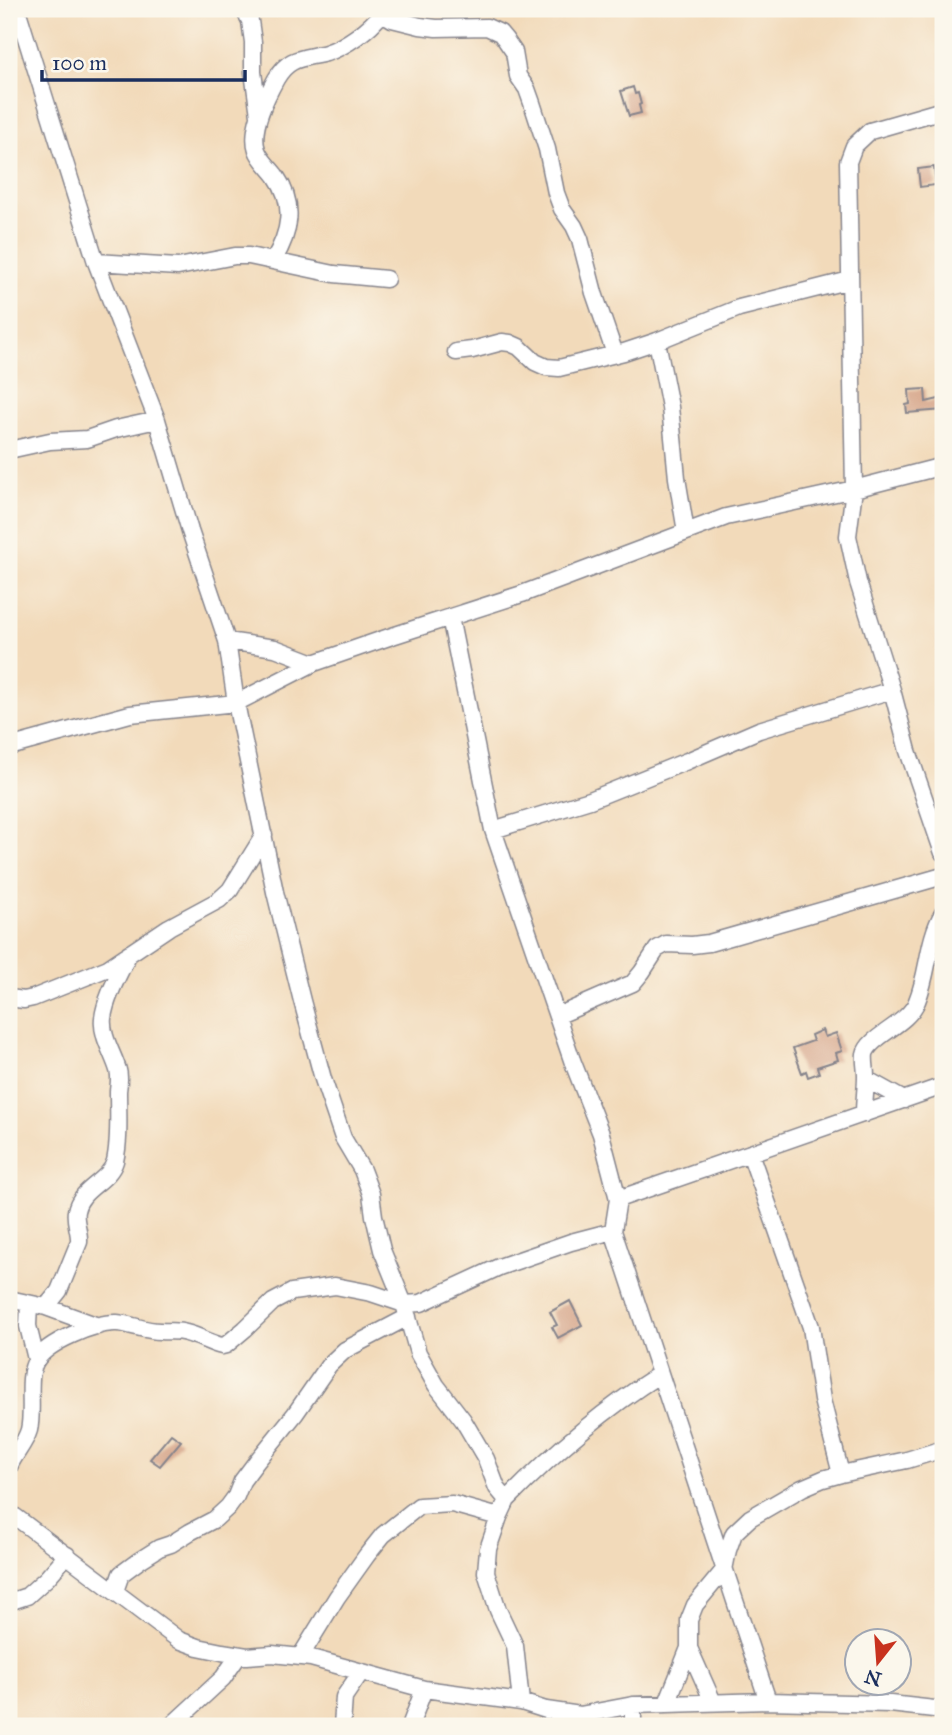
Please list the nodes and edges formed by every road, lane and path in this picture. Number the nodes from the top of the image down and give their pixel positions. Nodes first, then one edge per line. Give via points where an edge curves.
1 (17, 9) edge
2 (244, 9) edge
3 (380, 11) edge
4 (16, 32) edge
5 (943, 110) edge
6 (259, 115) junction
7 (273, 261) junction
8 (96, 262) junction
9 (386, 279) dead end
10 (850, 280) junction
11 (657, 341) junction
12 (456, 352) dead end
13 (615, 354) junction
14 (157, 420) junction
15 (9, 450) edge
16 (943, 466) edge
17 (854, 489) junction
18 (686, 533) junction
19 (450, 617) junction
20 (227, 641) junction
21 (314, 663) junction
22 (892, 690) junction
23 (236, 703) junction
24 (9, 747) edge
25 (493, 830) junction
26 (264, 835) junction
27 (943, 853) edge
28 (943, 876) edge
29 (943, 913) edge
30 (129, 953) junction
31 (9, 998) edge
32 (557, 1016) junction
33 (866, 1079) junction
34 (943, 1086) edge
35 (904, 1100) junction
36 (864, 1114) junction
37 (750, 1153) junction
38 (618, 1199) junction
39 (613, 1231) junction
40 (9, 1299) edge
41 (29, 1304) junction
42 (46, 1307) junction
43 (406, 1311) junction
44 (98, 1326) junction
45 (36, 1359) junction
46 (660, 1374) junction
47 (943, 1449) edge
48 (9, 1467) edge
49 (841, 1474) junction
50 (507, 1500) junction
51 (9, 1512) edge
52 (499, 1517) junction
53 (67, 1555) junction
54 (724, 1570) junction
55 (121, 1574) junction
56 (99, 1579) junction
57 (115, 1591) junction
58 (9, 1602) edge
59 (689, 1648) junction
60 (239, 1655) junction
61 (300, 1657) junction
62 (361, 1672) junction
63 (424, 1689) junction
64 (768, 1701) junction
65 (521, 1702) junction
66 (713, 1702) junction
67 (667, 1703) junction
68 (634, 1705) junction
69 (943, 1710) edge
70 (171, 1726) edge
71 (342, 1726) edge
72 (410, 1726) edge
73 (633, 1726) edge

1 - 4 street
2 - 6 street via 254,42
3 - 6 street via 373,25 343,45 290,62 275,80
3 - 13 street via 392,19 428,27 487,27 500,33 514,52 518,76 527,89 547,149 556,192 580,239
4 - 8 street
5 - 10 street via 870,131 854,146 848,162
6 - 7 street via 257,152 285,191 289,215 285,240
7 - 8 street via 235,256 178,267
7 - 9 street
8 - 14 street
10 - 11 street via 739,308
10 - 17 street
11 - 13 street
11 - 18 street
12 - 13 street via 510,342 535,362 552,368
14 - 15 street via 87,439
14 - 20 street
16 - 17 street
17 - 18 street via 726,517
17 - 22 street via 848,536
18 - 19 street
19 - 21 street
19 - 25 street
20 - 21 street via 275,648
20 - 23 street
21 - 23 street
22 - 25 street via 759,730 590,800
22 - 27 street
23 - 24 street via 130,714
23 - 26 street
25 - 32 street
26 - 30 street via 219,900
26 - 43 street via 323,1079 343,1138 371,1194 382,1250
28 - 32 street via 709,943 666,944 632,983
29 - 33 street via 931,939 918,1001 898,1025 871,1043 865,1053
30 - 31 street via 73,983 33,998
30 - 42 street via 103,1018 120,1073 114,1163 78,1203 79,1242 59,1291
32 - 38 street via 601,1134
33 - 35 street
33 - 36 street
34 - 35 street
35 - 36 street
36 - 37 street
37 - 38 street
37 - 49 street via 811,1327 822,1400
38 - 39 street
39 - 43 street via 499,1267
39 - 46 street
40 - 41 street
41 - 42 street
41 - 45 street
42 - 44 street
43 - 44 street via 371,1293 335,1286 292,1292 273,1302 222,1346 173,1330 117,1323
43 - 50 street via 418,1353 463,1420
43 - 55 street via 329,1365 215,1519
44 - 45 street via 68,1337
45 - 48 street via 29,1431
46 - 50 street via 593,1420
46 - 54 street
47 - 49 street
49 - 54 street via 802,1488 750,1518 734,1533
50 - 52 street
51 - 53 street
52 - 61 street via 452,1504 419,1506 383,1535 367,1555
52 - 65 street via 486,1572 515,1646
53 - 56 street
53 - 58 street via 27,1596
54 - 59 street via 695,1605 689,1620
54 - 64 street
55 - 56 street
55 - 57 street
56 - 57 street
57 - 60 street via 179,1640
59 - 66 street
59 - 67 street
60 - 61 street
60 - 70 street via 223,1678
61 - 62 street
62 - 63 street
62 - 71 street via 344,1697
63 - 65 street
63 - 72 street
64 - 66 street
64 - 69 street
65 - 68 street via 579,1715
66 - 67 street
67 - 68 street
68 - 73 street

